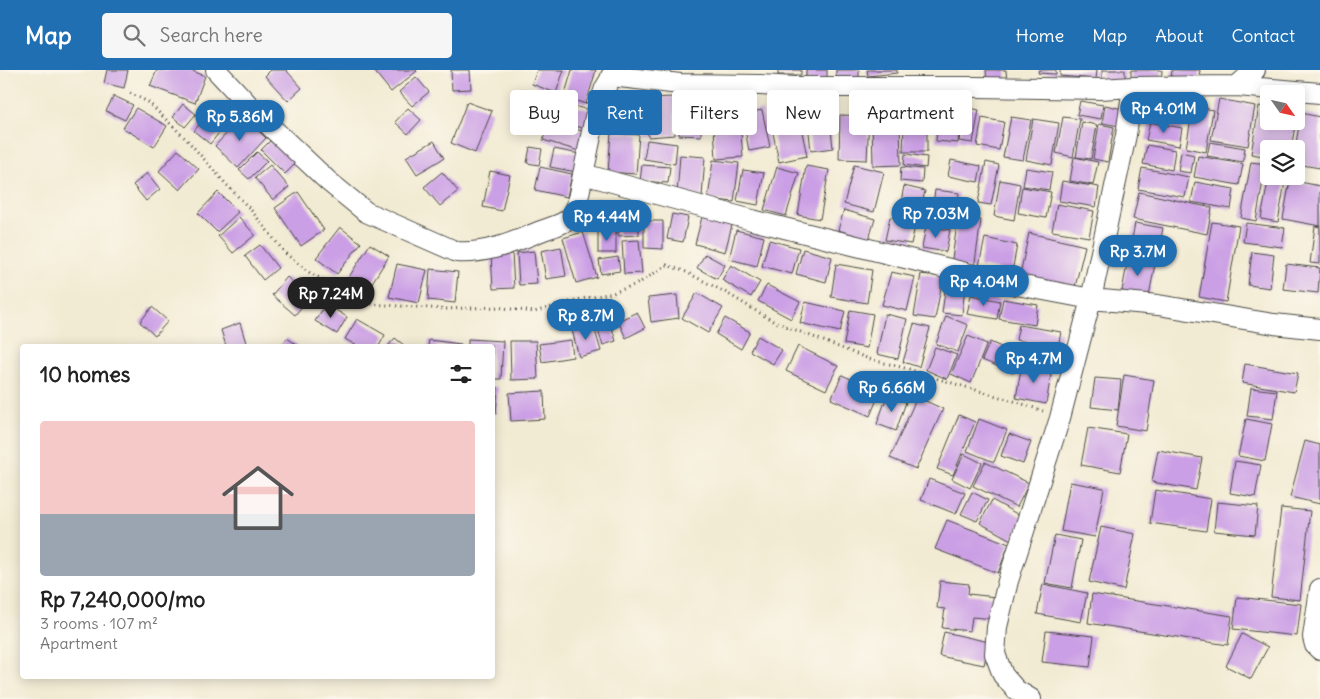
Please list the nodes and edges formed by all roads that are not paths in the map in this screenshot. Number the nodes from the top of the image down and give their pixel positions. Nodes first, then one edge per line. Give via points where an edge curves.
1 (216, 70) edge
2 (1255, 70) edge
3 (614, 73) edge
4 (1237, 86) junction
5 (1133, 87) junction
6 (1320, 93) edge
7 (583, 174) junction
8 (1091, 299) junction
9 (1320, 329) edge
10 (1320, 590) edge
11 (1320, 650) edge
12 (1030, 699) edge

1 - 7 street via 255,112 366,212 457,252 489,250 570,219 578,204
2 - 4 street
3 - 5 street via 680,84
3 - 7 street via 605,88 596,117
4 - 5 street
4 - 6 street
5 - 8 street
7 - 8 street via 993,280
8 - 9 street via 1158,305
8 - 12 street via 1060,418 1008,581 997,633 996,654 1003,675 1016,690
10 - 11 street via 1313,637

